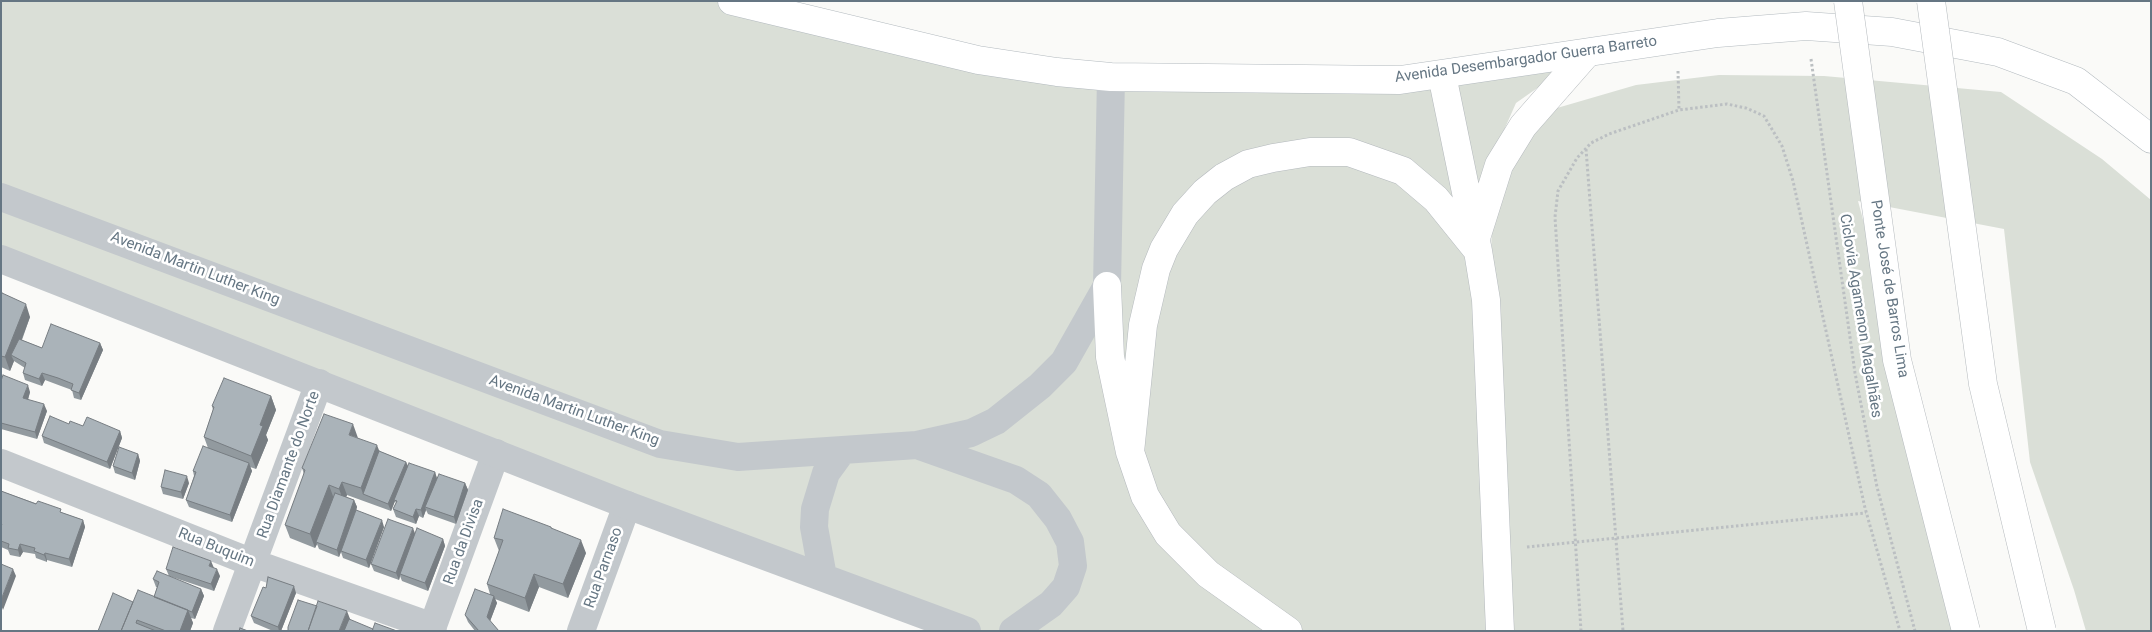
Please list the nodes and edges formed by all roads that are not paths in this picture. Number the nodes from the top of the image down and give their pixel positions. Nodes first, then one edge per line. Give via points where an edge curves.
1 (732, 1) edge
2 (1848, 1) edge
3 (1931, 1) edge
4 (1588, 53) junction
5 (1442, 74) junction
6 (1111, 77) junction
7 (2151, 138) edge
8 (1, 197) edge
9 (1477, 245) junction
10 (1, 259) edge
11 (1108, 286) junction
12 (319, 383) junction
13 (917, 445) junction
14 (842, 451) junction
15 (1130, 452) junction
16 (496, 453) junction
17 (1, 462) edge
18 (627, 505) junction
19 (253, 563) junction
20 (823, 578) junction
21 (432, 629) edge
22 (227, 631) edge
23 (581, 631) edge
24 (967, 631) edge
25 (1013, 631) edge
26 (1288, 631) edge
27 (1500, 631) edge
28 (1966, 631) edge
29 (2042, 631) edge

1 - 6 main road, Avenida Desembargador Guerra Barreto via 978,60
2 - 28 main road, Ponte José de Barros Lima, bridge via 1897,360
3 - 29 main road, bridge via 1983,384
4 - 5 main road, Avenida Desembargador Guerra Barreto
4 - 7 main road, Avenida Desembargador Guerra Barreto via 1718,32 1806,26 1892,32 1998,52 2076,81
4 - 9 main road via 1523,126 1499,165
5 - 6 main road, Avenida Desembargador Guerra Barreto via 1400,80
5 - 9 main road
6 - 11 street
8 - 14 street, Avenida Martin Luther King via 660,444 738,457
9 - 15 main road via 1436,199 1403,171 1349,152 1310,152 1273,158 1248,164 1224,177 1185,214 1156,269 1143,324
9 - 27 main road via 1486,300
10 - 12 street
11 - 13 street, Avenida Martin Luther King via 1064,362 1040,386 996,420 970,433
11 - 15 main road via 1110,357
12 - 16 street
12 - 19 street, Rua Diamante do Norte
13 - 14 street, Avenida Martin Luther King
13 - 25 street via 1016,480 1039,495 1058,519 1070,542 1073,566 1066,587 1051,604
14 - 20 street via 826,473 815,509 814,528
15 - 26 main road via 1145,496 1168,534 1208,574
16 - 18 street
16 - 21 street, Rua da Divisa
17 - 19 street, Rua Buquim
18 - 20 street
18 - 23 street, Rua Parnaso
19 - 21 street, Rua Buquim
19 - 22 street, Rua Diamante do Norte
20 - 24 street

